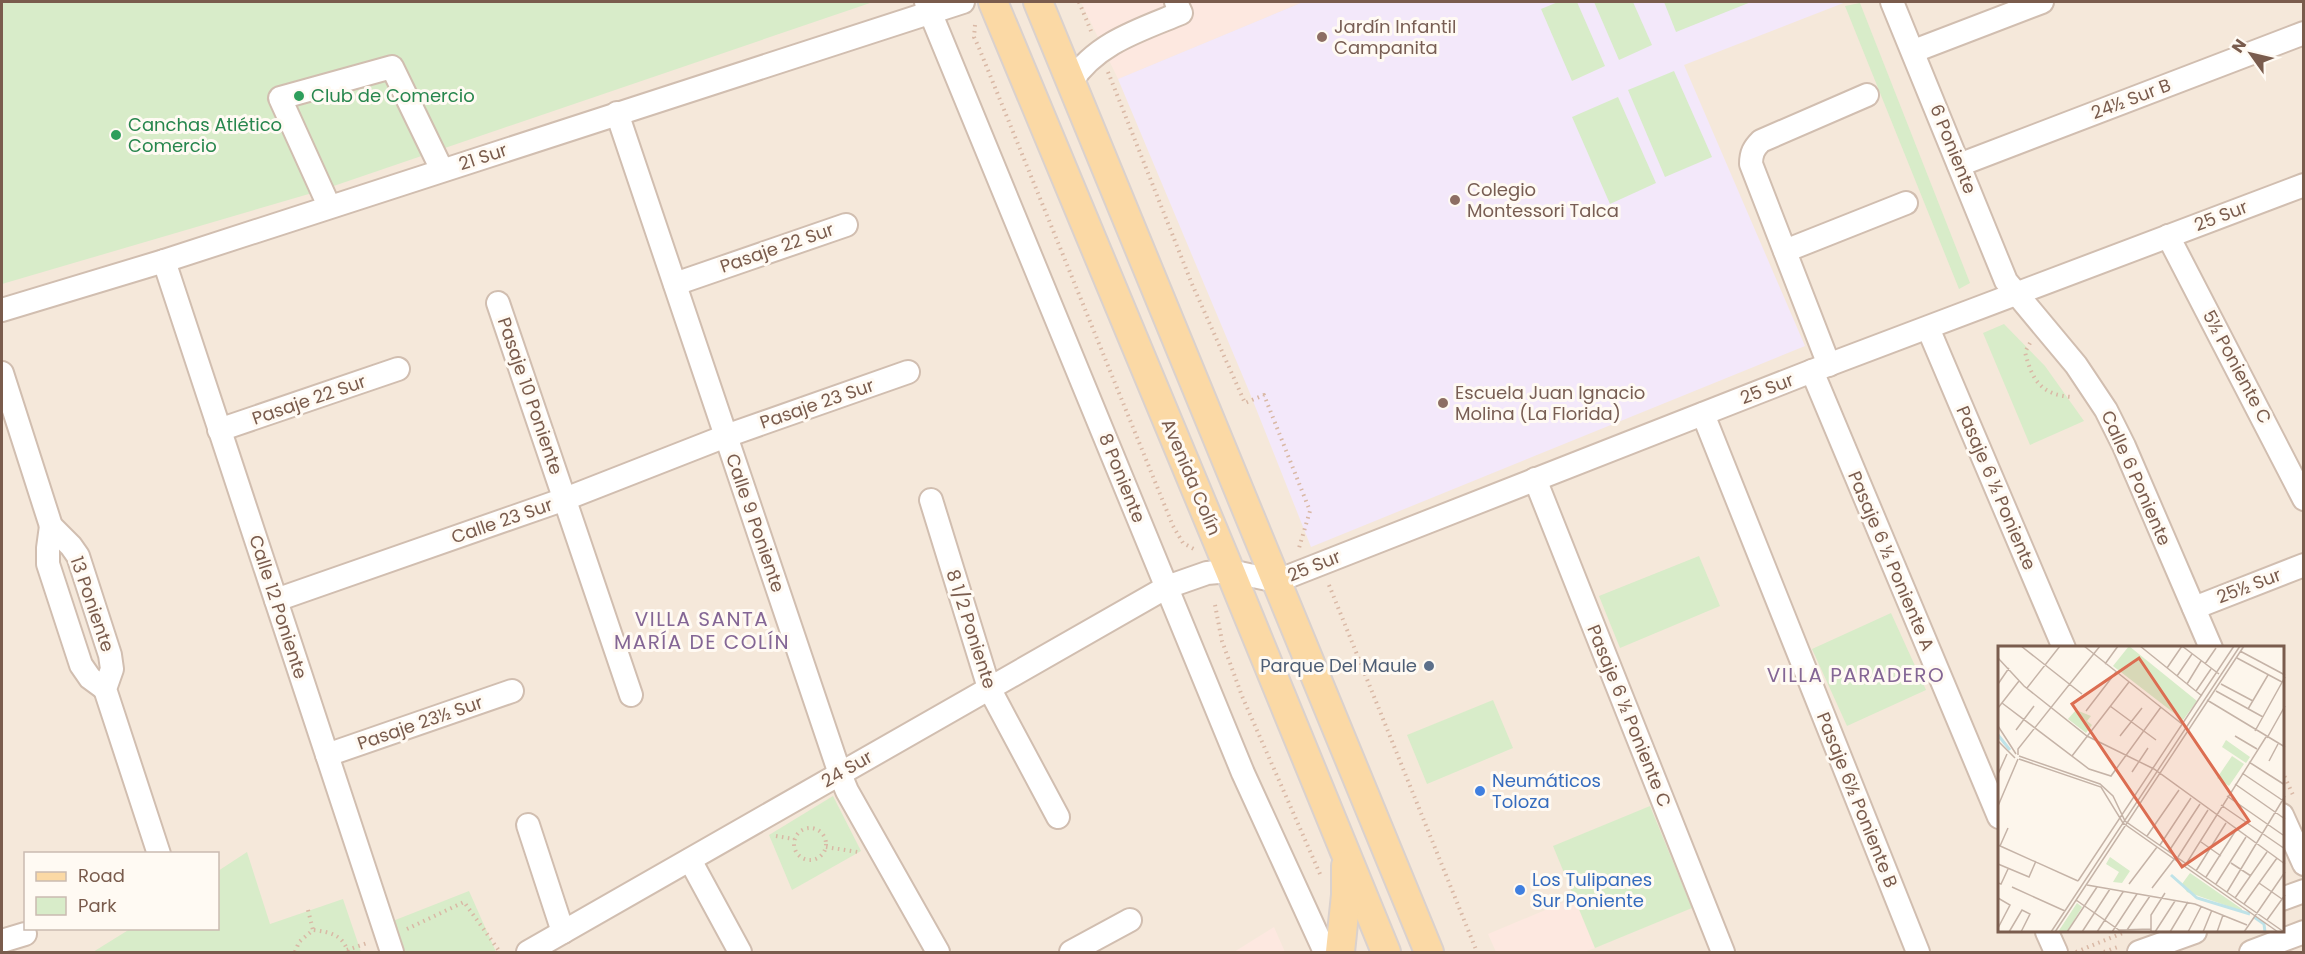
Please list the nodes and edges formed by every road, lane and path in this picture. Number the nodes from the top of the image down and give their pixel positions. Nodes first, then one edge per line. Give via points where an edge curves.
1 (1079, 2) edge
2 (1176, 2) edge
3 (1892, 2) edge
4 (2042, 2) edge
5 (977, 5) edge
6 (1034, 6) edge
7 (928, 7) edge
8 (2304, 33) edge
9 (1100, 51) junction
10 (1914, 51) junction
11 (1071, 81) junction
12 (1867, 94) dead end
13 (617, 113) junction
14 (1959, 165) junction
15 (442, 170) junction
16 (2303, 186) edge
17 (1906, 203) dead end
18 (329, 206) junction
19 (846, 225) dead end
20 (2168, 236) junction
21 (1785, 251) junction
22 (164, 261) junction
23 (675, 284) junction
24 (2016, 294) junction
25 (498, 303) dead end
26 (2, 310) edge
27 (1928, 328) junction
28 (2035, 339) dead end
29 (1820, 368) junction
30 (398, 369) dead end
31 (908, 372) dead end
32 (2, 373) edge
33 (2072, 388) dead end
34 (1703, 414) junction
35 (219, 430) junction
36 (726, 436) junction
37 (1535, 479) junction
38 (565, 499) junction
39 (2304, 499) edge
40 (931, 500) dead end
41 (51, 526) junction
42 (1299, 548) dead end
43 (2304, 565) edge
44 (1218, 572) junction
45 (1327, 578) dead end
46 (1276, 581) junction
47 (1167, 587) junction
48 (276, 600) junction
49 (2194, 608) junction
50 (2063, 646) edge
51 (2210, 646) edge
52 (989, 688) junction
53 (105, 689) junction
54 (512, 691) dead end
55 (632, 695) dead end
56 (327, 756) junction
57 (840, 774) junction
58 (1998, 814) edge
59 (1058, 816) dead end
60 (2284, 817) edge
61 (528, 825) dead end
62 (824, 836) joint
63 (158, 852) edge
64 (1345, 855) junction
65 (690, 860) junction
66 (2304, 864) edge
67 (1322, 879) dead end
68 (2304, 891) edge
69 (2284, 899) edge
70 (308, 910) dead end
71 (2304, 916) edge
72 (1130, 920) dead end
73 (313, 930) junction
74 (2047, 933) edge
75 (2124, 933) edge
76 (2188, 933) edge
77 (25, 934) dead end
78 (2297, 935) edge
79 (2, 941) edge
80 (555, 942) edge
81 (390, 945) edge
82 (2164, 948) edge
83 (295, 952) edge
84 (348, 952) edge
85 (500, 952) edge
86 (528, 952) edge
87 (740, 952) edge
88 (938, 952) edge
89 (1071, 952) edge
90 (1325, 952) edge
91 (1340, 952) edge
92 (1386, 952) edge
93 (1429, 952) edge
94 (1477, 952) edge
95 (1723, 952) edge
96 (1918, 952) edge
97 (2056, 952) edge
98 (2076, 952) edge
99 (2139, 952) edge
100 (2251, 952) edge

1 - 9 path
2 - 9 street via 1181,14 1118,39
3 - 10 street, 6 Poniente
4 - 10 street
5 - 7 street, 21 Sur
5 - 44 main road, Avenida Colín
5 - 44 path via 974,37 1173,526 1182,543 1198,551
6 - 11 main road
7 - 13 street, 21 Sur
7 - 47 street, 8 Poniente
8 - 14 street, 24½ Sur B
9 - 11 street
9 - 42 path via 1192,284 1245,403 1264,395 1310,511
10 - 14 street, 6 Poniente
11 - 46 main road
12 - 21 street, Pasaje 6 ½ Poniente A via 1761,141 1752,152 1751,164
13 - 15 street, 21 Sur
13 - 23 street, Calle 9 Poniente
14 - 24 street, 6 Poniente via 2006,281
15 - 18 street, 21 Sur
15 - 18 street via 392,67 280,98
16 - 20 street, 25 Sur
17 - 21 street
18 - 22 street, 21 Sur
19 - 23 street, Pasaje 22 Sur
20 - 24 street, 25 Sur
20 - 39 street, 5½ Poniente C
21 - 29 street, Pasaje 6 ½ Poniente A
22 - 26 street, 21 Sur
22 - 35 street, Calle 12 Poniente
23 - 36 street, Calle 9 Poniente
24 - 27 street, 25 Sur
24 - 49 street, Calle 6 Poniente via 2076,365 2106,410
25 - 38 street, Pasaje 10 Poniente
27 - 29 street, 25 Sur
27 - 50 street, Pasaje 6 ½ Poniente
28 - 33 path via 2025,352 2032,376 2041,387 2059,396 2078,397
29 - 34 street, 25 Sur
29 - 58 street, Pasaje 6 ½ Poniente A
30 - 35 street, Pasaje 22 Sur
31 - 36 street, Pasaje 23 Sur
32 - 41 street, 13 Poniente
34 - 37 street, 25 Sur
34 - 96 street, Pasaje 6½ Poniente B
35 - 48 street, Calle 12 Poniente
36 - 38 street, Calle 23 Sur
36 - 57 street, Calle 9 Poniente
37 - 46 street, 25 Sur
37 - 95 street, Pasaje 6 ½ Poniente C
38 - 48 street, Calle 23 Sur
38 - 55 street, Pasaje 10 Poniente
40 - 52 street, 8 1/2 Poniente
41 - 53 street, 13 Poniente via 48,564 81,665
41 - 53 street, 13 Poniente via 78,556 112,659
43 - 49 street, 25½ Sur
44 - 46 street, 25 Sur
44 - 47 street, 24 Sur
44 - 64 main road, Avenida Colín
44 - 67 path via 1215,596 1222,641
45 - 94 path
46 - 93 main road
47 - 52 street, 24 Sur
47 - 90 street, 8 Poniente via 1243,773
48 - 56 street, Calle 12 Poniente
49 - 51 street, Calle 6 Poniente
52 - 57 street, 24 Sur
52 - 59 street, 8 1/2 Poniente
53 - 63 street, 13 Poniente
54 - 56 street, Pasaje 23½ Sur
56 - 81 street, Calle 12 Poniente
57 - 65 street, 24 Sur
57 - 88 street, Calle 9 Poniente
60 - 66 street
61 - 80 street
62 - 62 path via 826,847 821,856 811,861 797,855 794,845 801,831 811,828
64 - 91 main road via 1347,877
64 - 92 main road, Avenida Colín
65 - 80 street, 24 Sur
65 - 87 street
68 - 69 street
70 - 73 path
71 - 78 street
72 - 89 street
73 - 83 path via 298,942
73 - 84 path via 337,936
74 - 97 street
75 - 98 path
76 - 82 street
77 - 79 street
78 - 100 street
80 - 86 street, 24 Sur
81 - 85 path via 465,902
82 - 99 street

